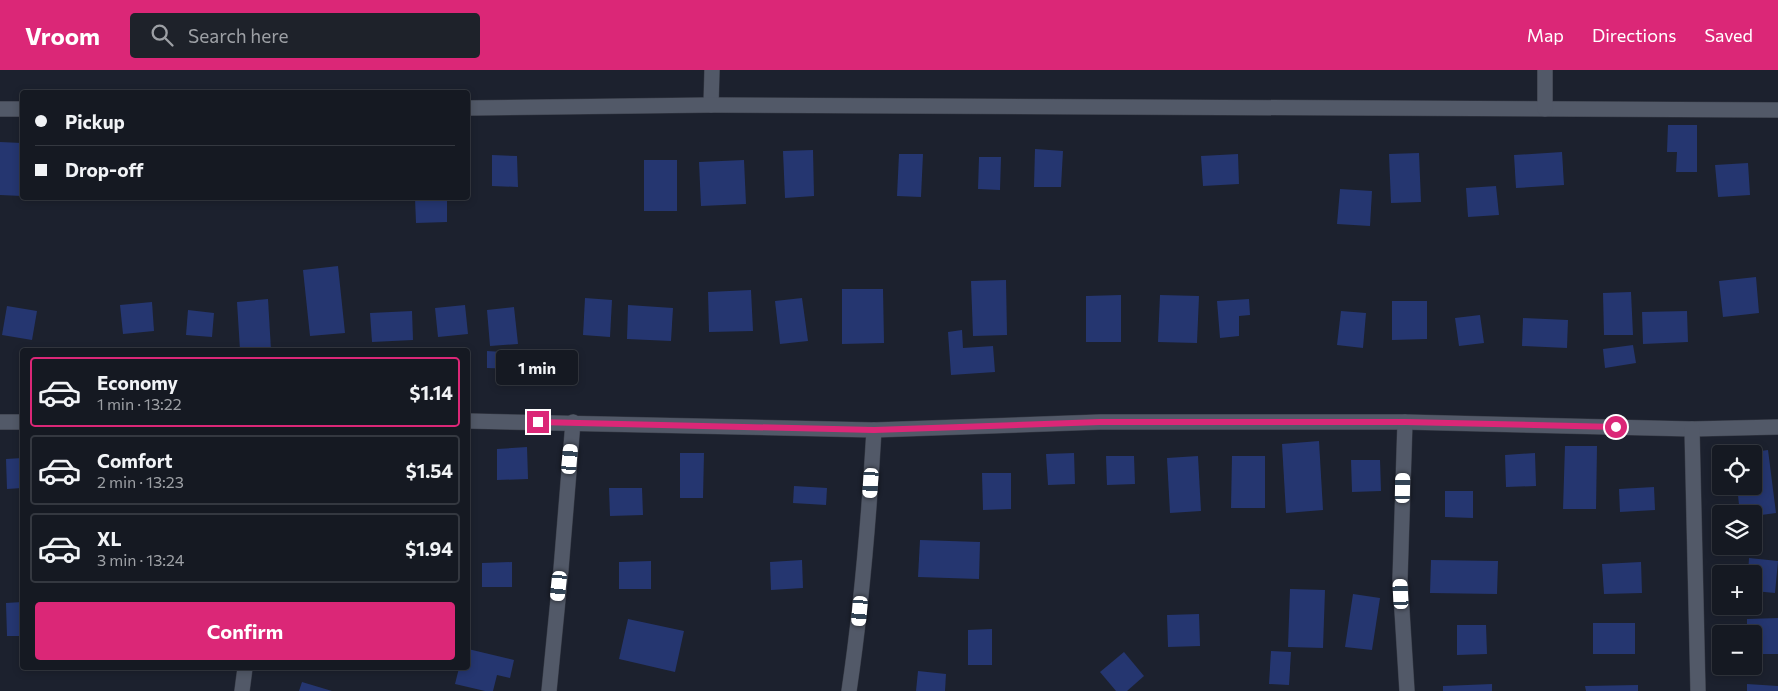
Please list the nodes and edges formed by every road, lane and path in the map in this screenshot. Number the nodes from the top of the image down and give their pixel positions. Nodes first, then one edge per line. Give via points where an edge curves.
1 (712, 70) edge
2 (1545, 70) edge
3 (711, 104) junction
4 (470, 108) edge
5 (0, 109) edge
6 (20, 109) edge
7 (1545, 109) junction
8 (1778, 110) edge
9 (470, 421) edge
10 (0, 422) edge
11 (20, 422) edge
12 (573, 422) junction
13 (1405, 422) junction
14 (1778, 427) edge
15 (1692, 428) junction
16 (874, 430) junction
17 (246, 670) edge
18 (242, 691) edge
19 (549, 691) edge
20 (849, 691) edge
21 (1407, 691) edge
22 (1698, 691) edge

1 - 3 street
2 - 7 street
3 - 4 street
3 - 7 street
5 - 6 street
7 - 8 street
9 - 12 street
10 - 11 street
12 - 16 street
12 - 19 street
13 - 15 street
13 - 16 street via 1100,422
13 - 21 street via 1400,579
14 - 15 street
15 - 22 street
16 - 20 street via 867,537
17 - 18 street

